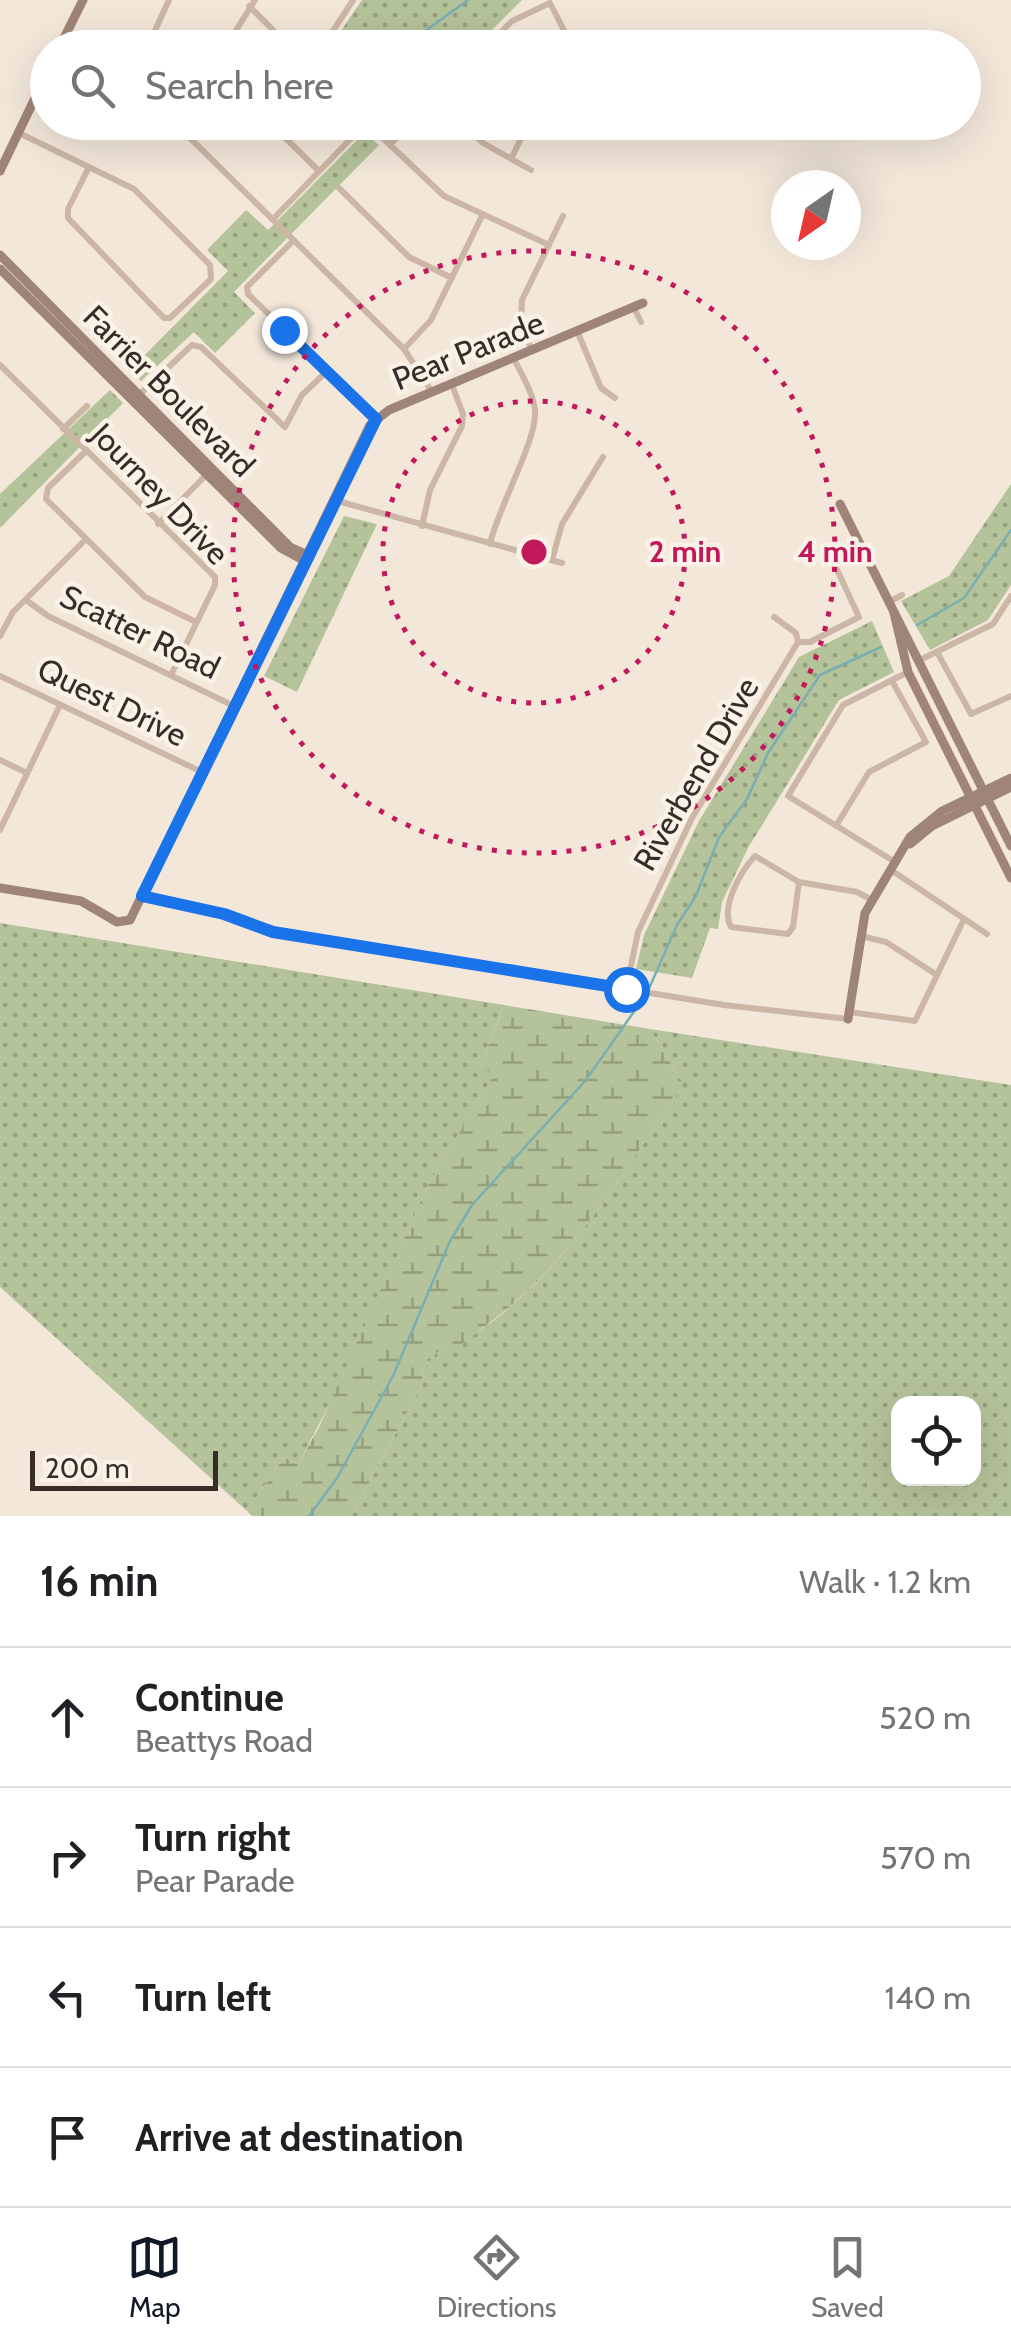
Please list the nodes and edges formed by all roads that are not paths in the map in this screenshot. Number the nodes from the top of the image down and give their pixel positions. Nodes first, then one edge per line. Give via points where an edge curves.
1 (83, 0) edge
2 (169, 0) edge
3 (353, 0) edge
4 (252, 3) edge
5 (68, 30) edge
6 (155, 30) edge
7 (236, 30) edge
8 (275, 30) edge
9 (334, 30) edge
10 (502, 30) edge
11 (564, 30) edge
12 (30, 109) edge
13 (19, 133) junction
14 (30, 138) edge
15 (33, 140) edge
16 (191, 140) edge
17 (287, 140) edge
18 (349, 140) edge
19 (385, 140) edge
20 (395, 140) edge
21 (479, 140) edge
22 (520, 140) edge
23 (390, 145) junction
24 (510, 160) junction
25 (89, 167) junction
26 (532, 170) dead end
27 (0, 171) edge
28 (318, 171) junction
29 (339, 188) dead end
30 (483, 214) junction
31 (563, 216) dead end
32 (273, 219) junction
33 (555, 233) junction
34 (564, 238) dead end
35 (294, 240) junction
36 (550, 245) junction
37 (0, 255) edge
38 (0, 269) edge
39 (452, 278) junction
40 (638, 306) joint
41 (641, 322) dead end
42 (578, 333) junction
43 (404, 349) junction
44 (533, 352) junction
45 (514, 359) junction
46 (0, 365) edge
47 (326, 372) junction
48 (452, 385) junction
49 (432, 392) junction
50 (136, 398) junction
51 (615, 398) dead end
52 (87, 406) dead end
53 (376, 419) junction
54 (63, 430) junction
55 (85, 452) junction
56 (602, 457) dead end
57 (208, 472) junction
58 (334, 500) junction
59 (840, 504) dead end
60 (158, 524) junction
61 (422, 526) junction
62 (858, 539) junction
63 (85, 540) junction
64 (490, 544) junction
65 (306, 558) junction
66 (552, 560) junction
67 (562, 563) dead end
68 (902, 595) dead end
69 (1011, 596) edge
70 (26, 600) junction
71 (891, 601) junction
72 (774, 617) dead end
73 (196, 622) junction
74 (0, 636) edge
75 (798, 642) junction
76 (938, 652) junction
77 (920, 660) junction
78 (908, 672) junction
79 (171, 675) junction
80 (0, 676) edge
81 (892, 681) junction
82 (1011, 696) edge
83 (60, 704) junction
84 (235, 706) junction
85 (0, 760) edge
86 (27, 773) junction
87 (202, 773) junction
88 (1011, 778) edge
89 (1011, 787) edge
90 (979, 798) junction
91 (836, 826) junction
92 (0, 830) edge
93 (1011, 846) edge
94 (896, 862) junction
95 (1011, 878) edge
96 (800, 882) junction
97 (0, 888) edge
98 (142, 896) junction
99 (872, 900) junction
100 (964, 919) junction
101 (987, 934) dead end
102 (861, 936) junction
103 (937, 975) junction
104 (626, 989) junction
105 (848, 1015) junction

1 - 5 street
2 - 6 street
3 - 9 street
4 - 7 street
4 - 8 street
10 - 11 street via 550,3
12 - 13 street
13 - 14 street
13 - 27 street
15 - 25 street
16 - 32 street
17 - 28 street
18 - 28 street
19 - 23 street
20 - 23 street
21 - 24 street
22 - 24 street
23 - 30 street via 444,196
24 - 26 street
25 - 25 street via 134,189 210,266 211,279 170,318 68,218
28 - 32 street
29 - 39 street via 409,257
30 - 36 street
30 - 39 street
31 - 33 street
32 - 35 street
33 - 34 street
33 - 36 street
35 - 43 street
35 - 47 street via 247,287 248,294
36 - 44 street via 522,300 521,323
37 - 50 street, Farrier Boulevard
38 - 50 street, Farrier Boulevard
39 - 43 street via 431,320
40 - 41 street
40 - 42 street, Pear Parade
42 - 44 street, Pear Parade
42 - 51 street via 602,388
43 - 49 street
44 - 45 street, Pear Parade
45 - 48 street, Pear Parade
45 - 64 street via 536,423
46 - 54 street, Journey Drive
47 - 50 street via 302,395 284,427 192,345
47 - 53 street
48 - 49 street, Pear Parade
48 - 61 street via 462,426 430,490
49 - 53 street, Pear Parade
50 - 57 street, Farrier Boulevard
52 - 54 street
53 - 58 street, Pear Parade
54 - 55 street, Journey Drive
55 - 60 street, Journey Drive
55 - 63 street via 45,494
56 - 66 street via 562,524
57 - 60 street
57 - 65 street, Farrier Boulevard
58 - 61 street
58 - 65 street, Pear Parade
59 - 62 street
60 - 73 street, Journey Drive via 217,581
61 - 64 street
62 - 71 street
62 - 75 street via 836,552 833,562 859,617
63 - 70 street
63 - 73 street via 145,596
64 - 66 street
65 - 84 street, Pear Parade
66 - 67 street
68 - 71 street
69 - 76 street via 993,624
70 - 74 street
70 - 79 street, Scatter Road
71 - 77 street
71 - 78 street
72 - 75 street
73 - 79 street, Journey Drive
75 - 104 street, Riverbend Drive via 692,818 638,932
76 - 77 street
76 - 82 street via 971,714
77 - 90 street
78 - 81 street
78 - 90 street
79 - 84 street, Scatter Road
80 - 83 street, Quest Drive
81 - 91 street via 926,742 869,772
81 - 91 street via 843,705 788,796
83 - 86 street
83 - 87 street, Quest Drive
84 - 87 street, Pear Parade
85 - 86 street
86 - 92 street
87 - 98 street, Pear Parade
88 - 90 street
89 - 90 street
90 - 93 street
90 - 94 street via 922,823
90 - 95 street
91 - 94 street
94 - 99 street
94 - 100 street
96 - 96 street via 755,856 726,920 731,927 788,934
96 - 99 street
97 - 98 street, Pear Parade via 81,901 116,922 130,920
98 - 104 street via 273,932
99 - 102 street
100 - 101 street
100 - 103 street
102 - 103 street via 886,942
102 - 105 street
103 - 105 street via 915,1021
104 - 105 street

